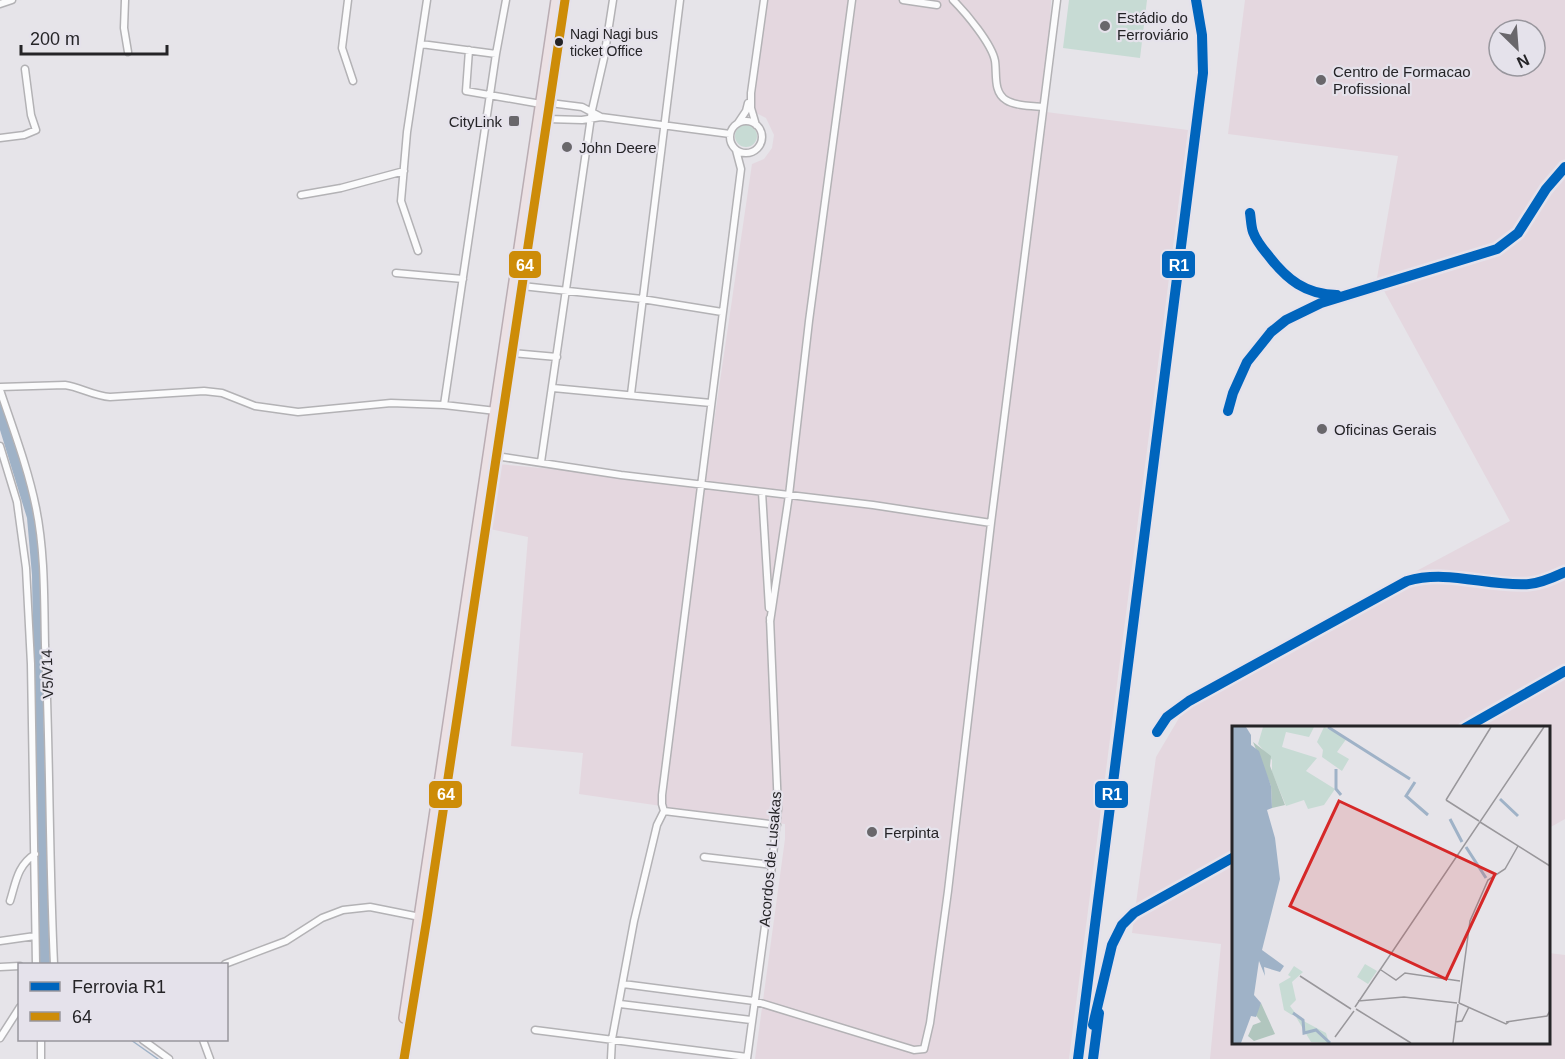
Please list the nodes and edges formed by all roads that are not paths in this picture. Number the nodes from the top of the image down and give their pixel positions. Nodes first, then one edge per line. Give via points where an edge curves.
1 (12, 0) edge
2 (125, 0) edge
3 (348, 0) edge
4 (428, 0) edge
5 (506, 0) edge
6 (556, 0) edge
7 (565, 0) edge
8 (613, 0) edge
9 (680, 0) edge
10 (764, 0) edge
11 (852, 0) edge
12 (903, 0) edge
13 (953, 0) edge
14 (1057, 0) edge
15 (0, 4) edge
16 (937, 5) dead end
17 (421, 44) junction
18 (470, 51) junction
19 (128, 52) dead end
20 (495, 54) junction
21 (25, 69) dead end
22 (549, 77) junction
23 (353, 81) dead end
24 (751, 93) junction
25 (490, 95) junction
26 (546, 103) junction
27 (1043, 108) junction
28 (592, 111) junction
29 (601, 117) junction
30 (548, 119) junction
31 (591, 120) junction
32 (738, 123) junction
33 (664, 124) junction
34 (756, 125) junction
35 (730, 134) junction
36 (0, 138) edge
37 (736, 150) junction
38 (752, 152) junction
39 (741, 169) junction
40 (404, 171) junction
41 (301, 195) dead end
42 (418, 251) dead end
43 (396, 273) dead end
44 (464, 279) junction
45 (522, 286) junction
46 (567, 291) junction
47 (642, 299) junction
48 (722, 312) junction
49 (512, 353) junction
50 (557, 357) junction
51 (553, 388) junction
52 (0, 389) edge
53 (631, 394) junction
54 (711, 403) junction
55 (444, 405) junction
56 (499, 412) junction
57 (0, 446) edge
58 (496, 456) junction
59 (541, 462) junction
60 (701, 484) junction
61 (762, 492) junction
62 (789, 495) junction
63 (991, 523) junction
64 (770, 622) junction
65 (664, 811) junction
66 (777, 825) junction
67 (35, 854) junction
68 (704, 857) dead end
69 (772, 866) junction
70 (10, 901) dead end
71 (423, 917) junction
72 (35, 936) junction
73 (0, 941) edge
74 (36, 963) edge
75 (54, 963) edge
76 (228, 963) edge
77 (18, 966) edge
78 (0, 967) edge
79 (623, 984) junction
80 (754, 1001) junction
81 (620, 1004) junction
82 (18, 1010) edge
83 (751, 1020) junction
84 (535, 1030) dead end
85 (0, 1038) edge
86 (612, 1039) junction
87 (41, 1041) edge
88 (144, 1041) edge
89 (203, 1041) edge
90 (747, 1058) edge
91 (41, 1059) edge
92 (168, 1059) edge
93 (210, 1059) edge
94 (398, 1059) edge
95 (404, 1059) edge
96 (611, 1059) edge

1 - 15 street
2 - 19 street
3 - 23 street via 342,48
4 - 17 street
5 - 20 street
6 - 22 highway
7 - 22 highway
8 - 28 street
9 - 33 street
10 - 24 street
11 - 62 street
12 - 16 street
13 - 27 street via 973,21 995,60 1000,94 1006,100
14 - 27 street
17 - 18 street
17 - 40 street
18 - 20 street
18 - 25 street via 466,91
20 - 25 street
21 - 36 street via 36,130
22 - 26 highway
24 - 32 street
24 - 34 street
25 - 26 street
25 - 44 street
26 - 28 street
26 - 30 highway
26 - 56 highway
27 - 63 street
28 - 29 street
28 - 31 street
29 - 31 street
29 - 33 street
30 - 31 street
30 - 45 highway
31 - 46 street
32 - 34 street
32 - 35 street
33 - 35 street
33 - 47 street
34 - 38 street via 761,138
35 - 37 street
37 - 38 street
37 - 39 street
38 - 39 street
39 - 48 street
40 - 41 street
40 - 42 street via 401,204
43 - 44 street
44 - 55 street
45 - 46 street
45 - 49 highway
46 - 47 street
46 - 50 street
47 - 48 street
47 - 53 street
48 - 54 street
49 - 50 street
49 - 56 highway
50 - 51 street
51 - 53 street
51 - 59 street
52 - 55 street via 65,386 110,397 214,391 255,406 298,412 375,403
52 - 75 street, V5/V14 via 36,507 41,541
53 - 54 street
54 - 60 street
55 - 56 street
56 - 58 highway
56 - 71 highway
57 - 67 street via 17,502 26,558
58 - 59 street
58 - 71 highway
59 - 60 street
60 - 61 street
60 - 65 street via 662,795
61 - 62 street
61 - 64 street
62 - 63 street
62 - 64 street
63 - 80 street via 948,891 924,1049 914,1050
64 - 66 street, Acordos de Lusakas
65 - 66 street
65 - 79 street via 646,869
66 - 69 street, Acordos de Lusakas
67 - 70 street via 20,867
67 - 72 street
68 - 69 street
69 - 80 street, Acordos de Lusakas
71 - 76 street via 370,907 343,910 322,918 286,941
71 - 94 highway
71 - 95 highway
72 - 73 street
72 - 74 street
77 - 78 street
79 - 80 street
79 - 81 street
80 - 83 street, Acordos de Lusakas
81 - 83 street
81 - 86 street
82 - 85 street
83 - 90 street, Acordos de Lusakas
84 - 86 street
86 - 90 street
86 - 96 street
87 - 91 street
88 - 92 street
89 - 93 street

